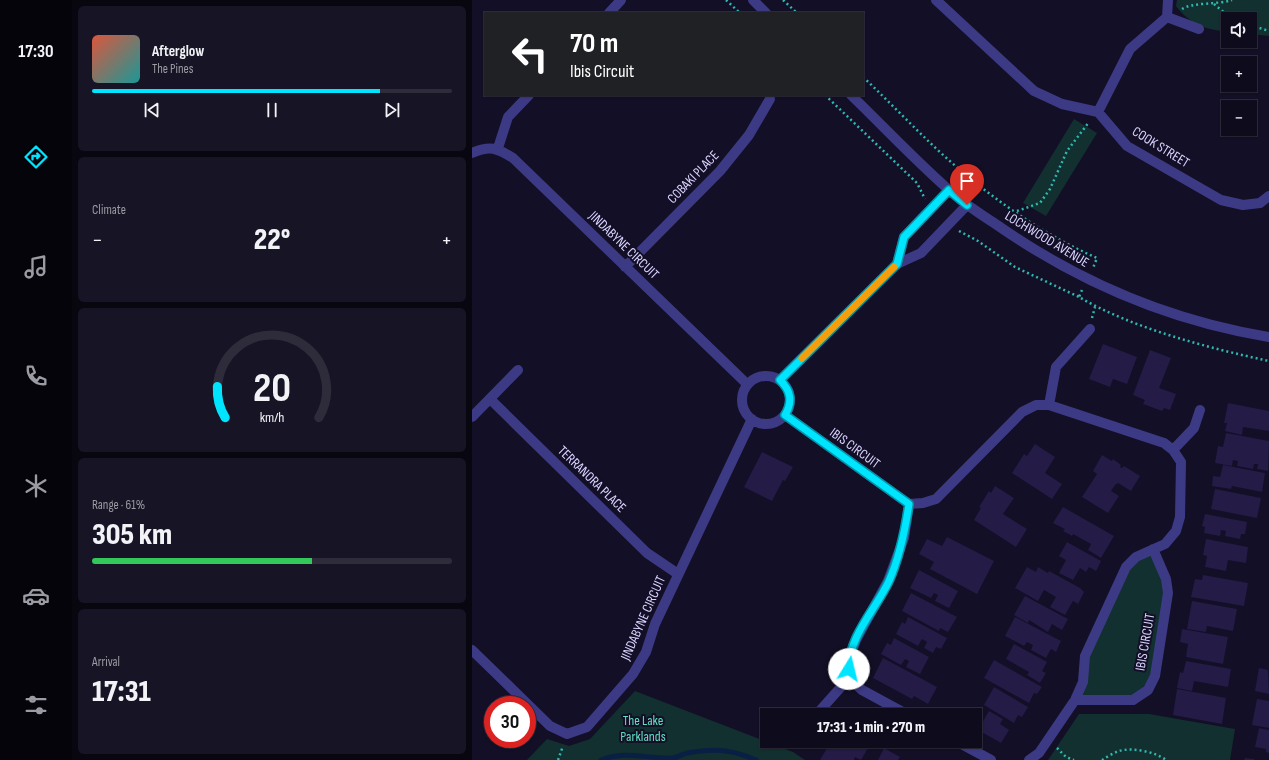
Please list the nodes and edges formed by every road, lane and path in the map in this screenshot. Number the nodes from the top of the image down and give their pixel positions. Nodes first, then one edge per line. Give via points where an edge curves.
1 (621, 0) edge
2 (726, 0) edge
3 (753, 0) edge
4 (783, 0) edge
5 (936, 0) edge
6 (1168, 0) edge
7 (1232, 0) edge
8 (1214, 4) junction
9 (610, 12) edge
10 (739, 12) edge
11 (765, 12) edge
12 (796, 12) edge
13 (1224, 12) edge
14 (1167, 17) junction
15 (1257, 27) edge
16 (1199, 28) dead end
17 (1269, 31) edge
18 (864, 78) edge
19 (528, 96) edge
20 (852, 96) edge
21 (770, 99) dead end
22 (1098, 112) junction
23 (498, 148) junction
24 (472, 153) edge
25 (949, 190) junction
26 (1269, 196) edge
27 (967, 205) junction
28 (1017, 212) junction
29 (897, 264) junction
30 (625, 267) junction
31 (1088, 280) junction
32 (1090, 329) dead end
33 (1269, 337) edge
34 (1269, 361) edge
35 (518, 370) dead end
36 (780, 380) junction
37 (747, 384) junction
38 (490, 399) junction
39 (1049, 405) junction
40 (1200, 410) dead end
41 (785, 415) junction
42 (472, 417) edge
43 (752, 419) junction
44 (1173, 450) junction
45 (909, 504) junction
46 (1153, 549) junction
47 (678, 574) junction
48 (472, 650) edge
49 (850, 678) junction
50 (1075, 700) junction
51 (822, 708) edge
52 (895, 708) edge
53 (1048, 740) junction
54 (969, 748) edge
55 (991, 760) edge
56 (1029, 760) edge
57 (1074, 760) edge
58 (1102, 760) edge
59 (1166, 760) edge

1 - 9 street
2 - 10 path
3 - 11 street
4 - 12 path
5 - 22 street via 1034,91 1062,104
6 - 14 street
7 - 8 path
8 - 13 path
8 - 14 path via 1187,6
14 - 16 street
14 - 22 street via 1130,49
15 - 17 path
18 - 28 path via 959,169
19 - 23 street via 508,117
20 - 25 street, LOCHWOOD AVENUE
21 - 30 street, COBAKI PLACE via 750,136 720,171
22 - 26 street, COOK STREET via 1127,146 1221,200 1244,206 1260,204
22 - 28 path via 1067,151 1050,190 1040,203
23 - 24 street via 482,148
23 - 30 street, JINDABYNE CIRCUIT via 513,158
25 - 27 street, LOCHWOOD AVENUE
25 - 29 street via 904,237
27 - 29 street via 921,253
27 - 31 street, LOCHWOOD AVENUE via 1021,242
28 - 31 path via 1049,233 1097,258
29 - 36 street
30 - 37 street, JINDABYNE CIRCUIT
31 - 33 street, LOCHWOOD AVENUE via 1153,308 1230,331
31 - 34 path via 1079,297 1095,307 1216,349
32 - 39 street via 1056,367
35 - 38 street
36 - 37 street via 763,375
36 - 41 street via 791,396 790,406
37 - 43 street via 742,403
38 - 42 street
38 - 47 street, TERRANORA PLACE via 647,553
39 - 44 street via 1164,443
39 - 45 street via 1036,405 1022,412 936,499
40 - 44 street via 1194,428
41 - 43 street via 770,424
41 - 45 street, IBIS CIRCUIT
43 - 47 street, JINDABYNE CIRCUIT
44 - 46 street via 1181,462 1180,517 1176,531 1165,544
45 - 49 street via 904,538 888,581 856,640 849,660
46 - 50 street via 1136,557 1126,567 1085,656 1083,682
46 - 50 street, IBIS CIRCUIT via 1166,579 1168,593 1155,676 1148,690 1134,700
47 - 48 street, JINDABYNE CIRCUIT via 655,624 646,652 633,674 587,727 568,734 550,726
49 - 51 street
49 - 52 street via 862,690
50 - 53 street
53 - 56 street via 1039,753
53 - 57 path via 1066,757
54 - 55 street
58 - 59 path via 1120,751 1138,750

